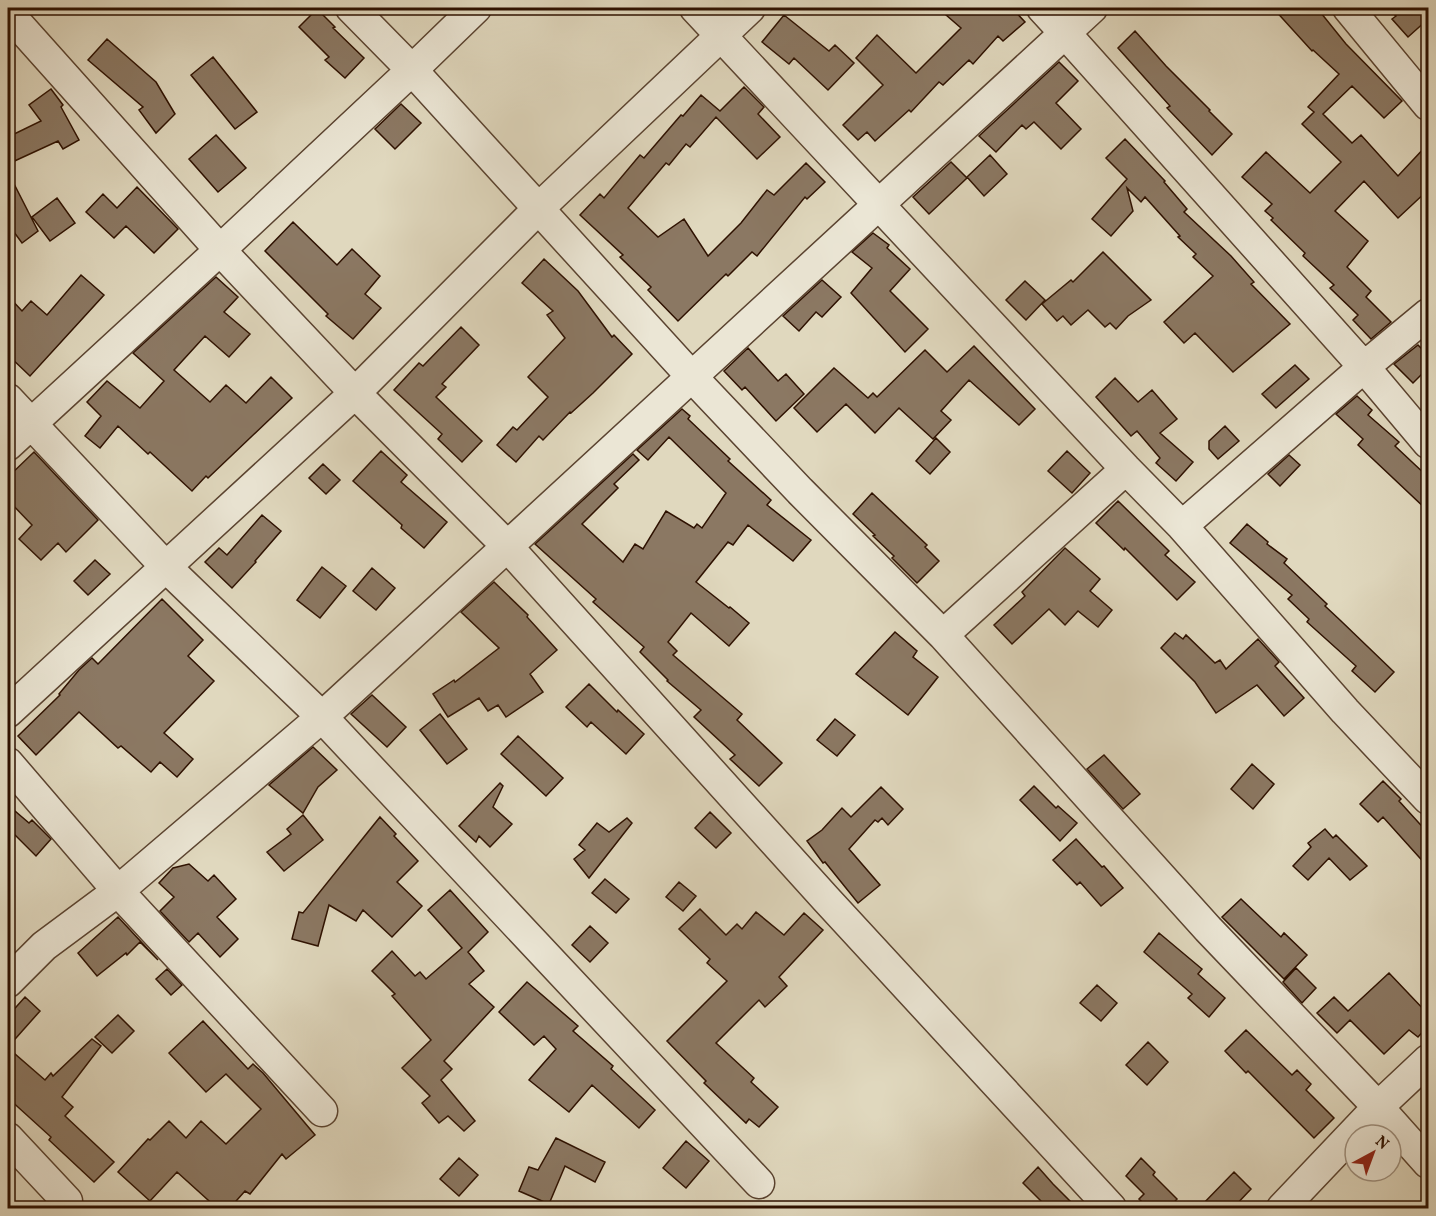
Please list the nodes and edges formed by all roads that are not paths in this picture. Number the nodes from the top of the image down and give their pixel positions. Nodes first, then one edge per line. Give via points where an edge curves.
1 (351, 8) edge
2 (476, 8) edge
3 (695, 8) edge
4 (750, 8) edge
5 (1042, 8) edge
6 (1092, 8) edge
7 (1348, 8) edge
8 (8, 13) edge
9 (1065, 33) junction
10 (721, 34) junction
11 (412, 70) junction
12 (1428, 105) edge
13 (879, 205) junction
14 (538, 209) junction
15 (220, 250) junction
16 (1428, 314) edge
17 (1364, 367) junction
18 (692, 377) junction
19 (355, 393) junction
20 (8, 399) edge
21 (31, 424) junction
22 (1428, 443) edge
23 (8, 445) edge
24 (1125, 469) junction
25 (1182, 526) junction
26 (507, 546) junction
27 (166, 567) junction
28 (943, 635) junction
29 (8, 712) edge
30 (322, 717) junction
31 (8, 762) edge
32 (1428, 799) edge
33 (118, 891) junction
34 (8, 982) edge
35 (1428, 1060) edge
36 (1378, 1107) junction
37 (322, 1111) dead end
38 (8, 1138) edge
39 (1428, 1163) edge
40 (759, 1183) dead end
41 (67, 1201) dead end
42 (1111, 1209) edge
43 (1282, 1209) edge

1 - 11 street
2 - 11 street
3 - 10 street
4 - 10 street
5 - 9 street
6 - 9 street
7 - 12 street
8 - 15 street
9 - 13 street
9 - 17 street
10 - 13 street
10 - 14 street
11 - 14 street
11 - 15 street
13 - 18 street
13 - 24 street
14 - 18 street
14 - 19 street
15 - 19 street
15 - 21 street
16 - 17 street
17 - 22 street
17 - 25 street
18 - 26 street
18 - 28 street
19 - 26 street
19 - 27 street
20 - 21 street
21 - 23 street
21 - 27 street
24 - 25 street
24 - 28 street
25 - 32 street via 1344,711
26 - 30 street
26 - 42 street
27 - 29 street
27 - 30 street
28 - 36 street via 1208,929
30 - 33 street
30 - 40 street
31 - 33 street
33 - 34 street via 44,946
33 - 37 street
35 - 36 street
36 - 39 street
36 - 43 street
38 - 41 street

